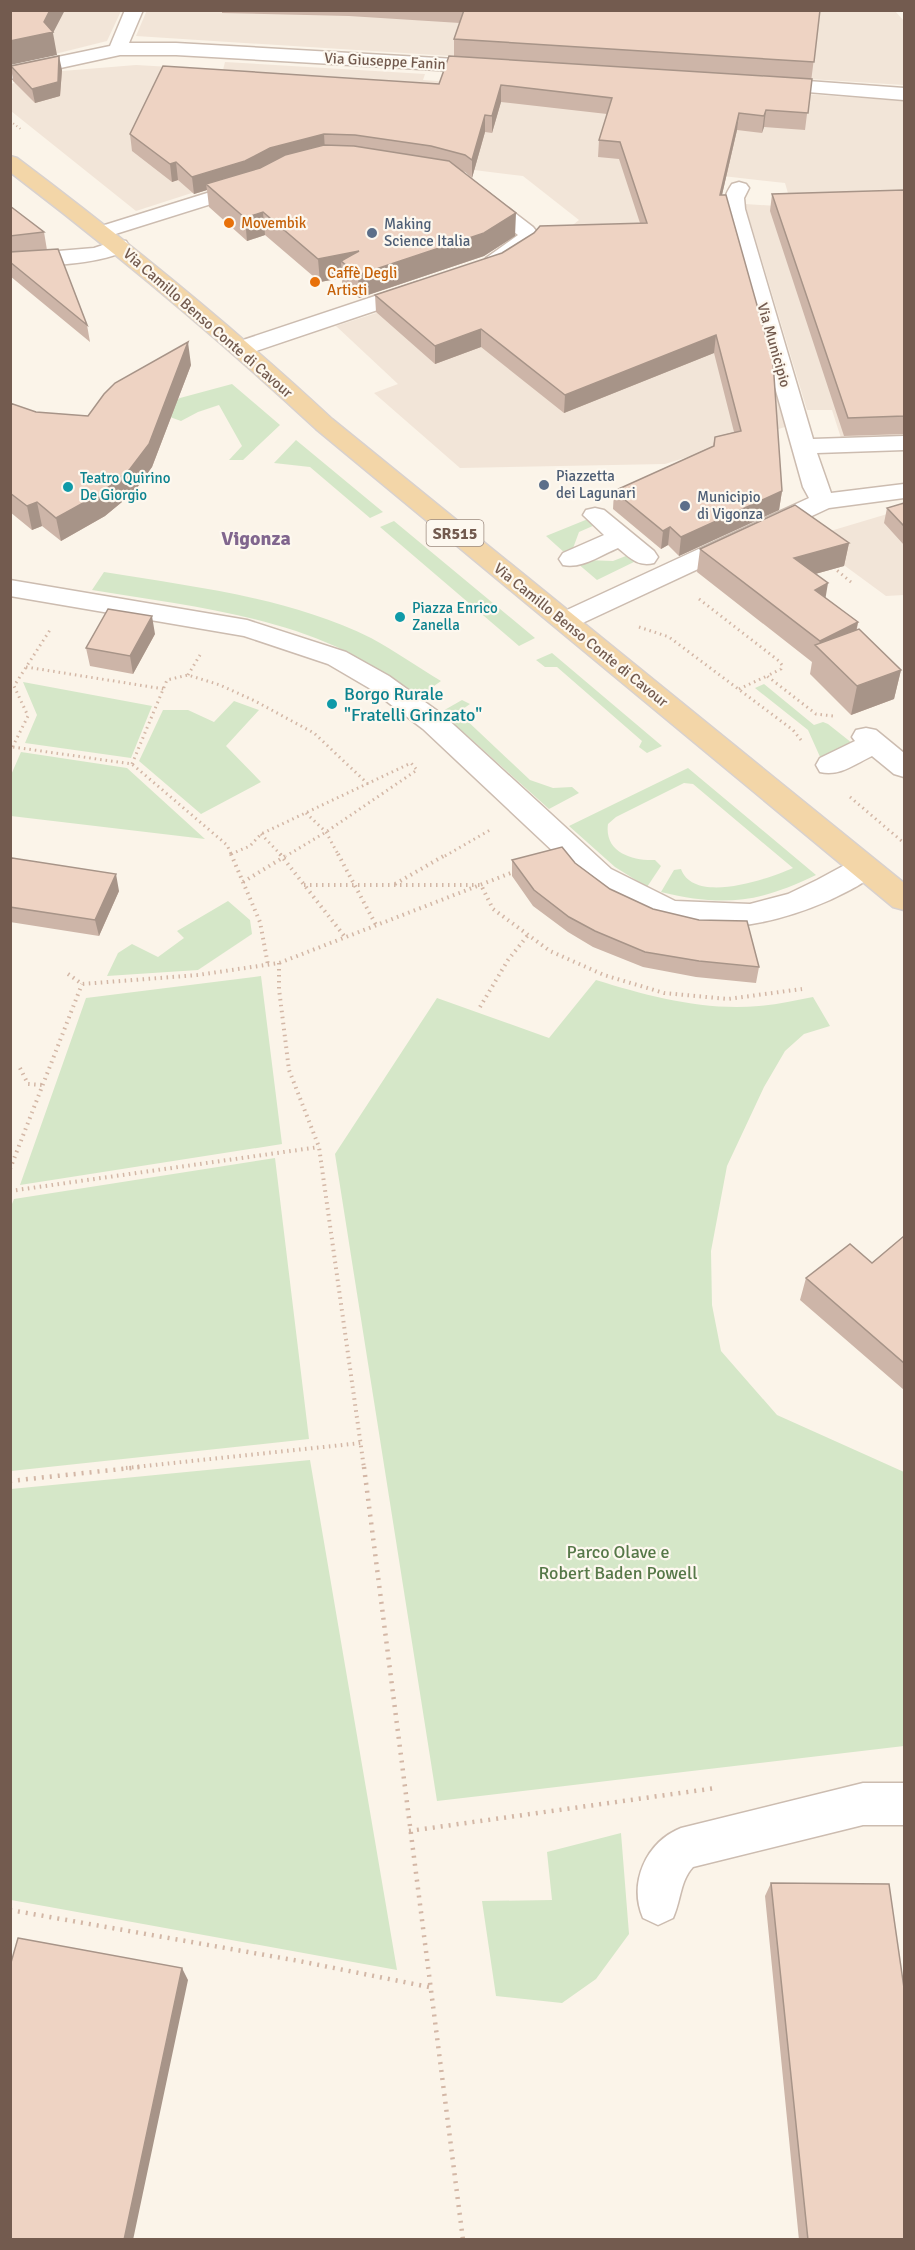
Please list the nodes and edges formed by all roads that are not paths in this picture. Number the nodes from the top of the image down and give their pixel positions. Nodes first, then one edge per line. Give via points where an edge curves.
1 (134, 10) edge
2 (120, 49) junction
3 (509, 68) edge
4 (10, 73) edge
5 (743, 82) edge
6 (904, 94) edge
7 (10, 162) edge
8 (270, 175) edge
9 (466, 185) edge
10 (739, 188) dead end
11 (110, 239) junction
12 (10, 262) edge
13 (473, 270) edge
14 (432, 284) edge
15 (242, 348) junction
16 (904, 443) edge
17 (803, 446) junction
18 (904, 491) edge
19 (824, 501) junction
20 (595, 516) dead end
21 (621, 537) junction
22 (645, 557) dead end
23 (572, 559) dead end
24 (21, 590) edge
25 (565, 621) junction
26 (830, 765) dead end
27 (904, 767) edge
28 (864, 867) junction
29 (904, 899) edge
30 (904, 1804) edge
31 (658, 1903) dead end

1 - 2 street via 119,42
2 - 3 street, Via Giuseppe Fanin
2 - 4 street, Via Giuseppe Fanin
5 - 6 street
7 - 11 main road, Via Camillo Benso Conte di Cavour / SR515
8 - 11 street
9 - 13 street via 530,237 493,263
10 - 17 street, Via Municipio via 734,198 735,209
11 - 12 street via 96,254
11 - 15 main road, Via Camillo Benso Conte di Cavour / SR515
14 - 15 street
15 - 25 main road, Via Camillo Benso Conte di Cavour / SR515 via 324,424
16 - 17 street
17 - 19 street, Via Municipio via 815,487
18 - 19 street
19 - 25 street
20 - 21 street
21 - 22 street
21 - 23 street
24 - 28 street via 247,628 337,658 379,682 433,722 600,876 670,912 750,915 773,910 828,888
25 - 28 main road, Via Camillo Benso Conte di Cavour / SR515
26 - 27 street via 870,740
28 - 29 main road, Via Camillo Benso Conte di Cavour / SR515
30 - 31 street via 863,1804 681,1849 664,1866

